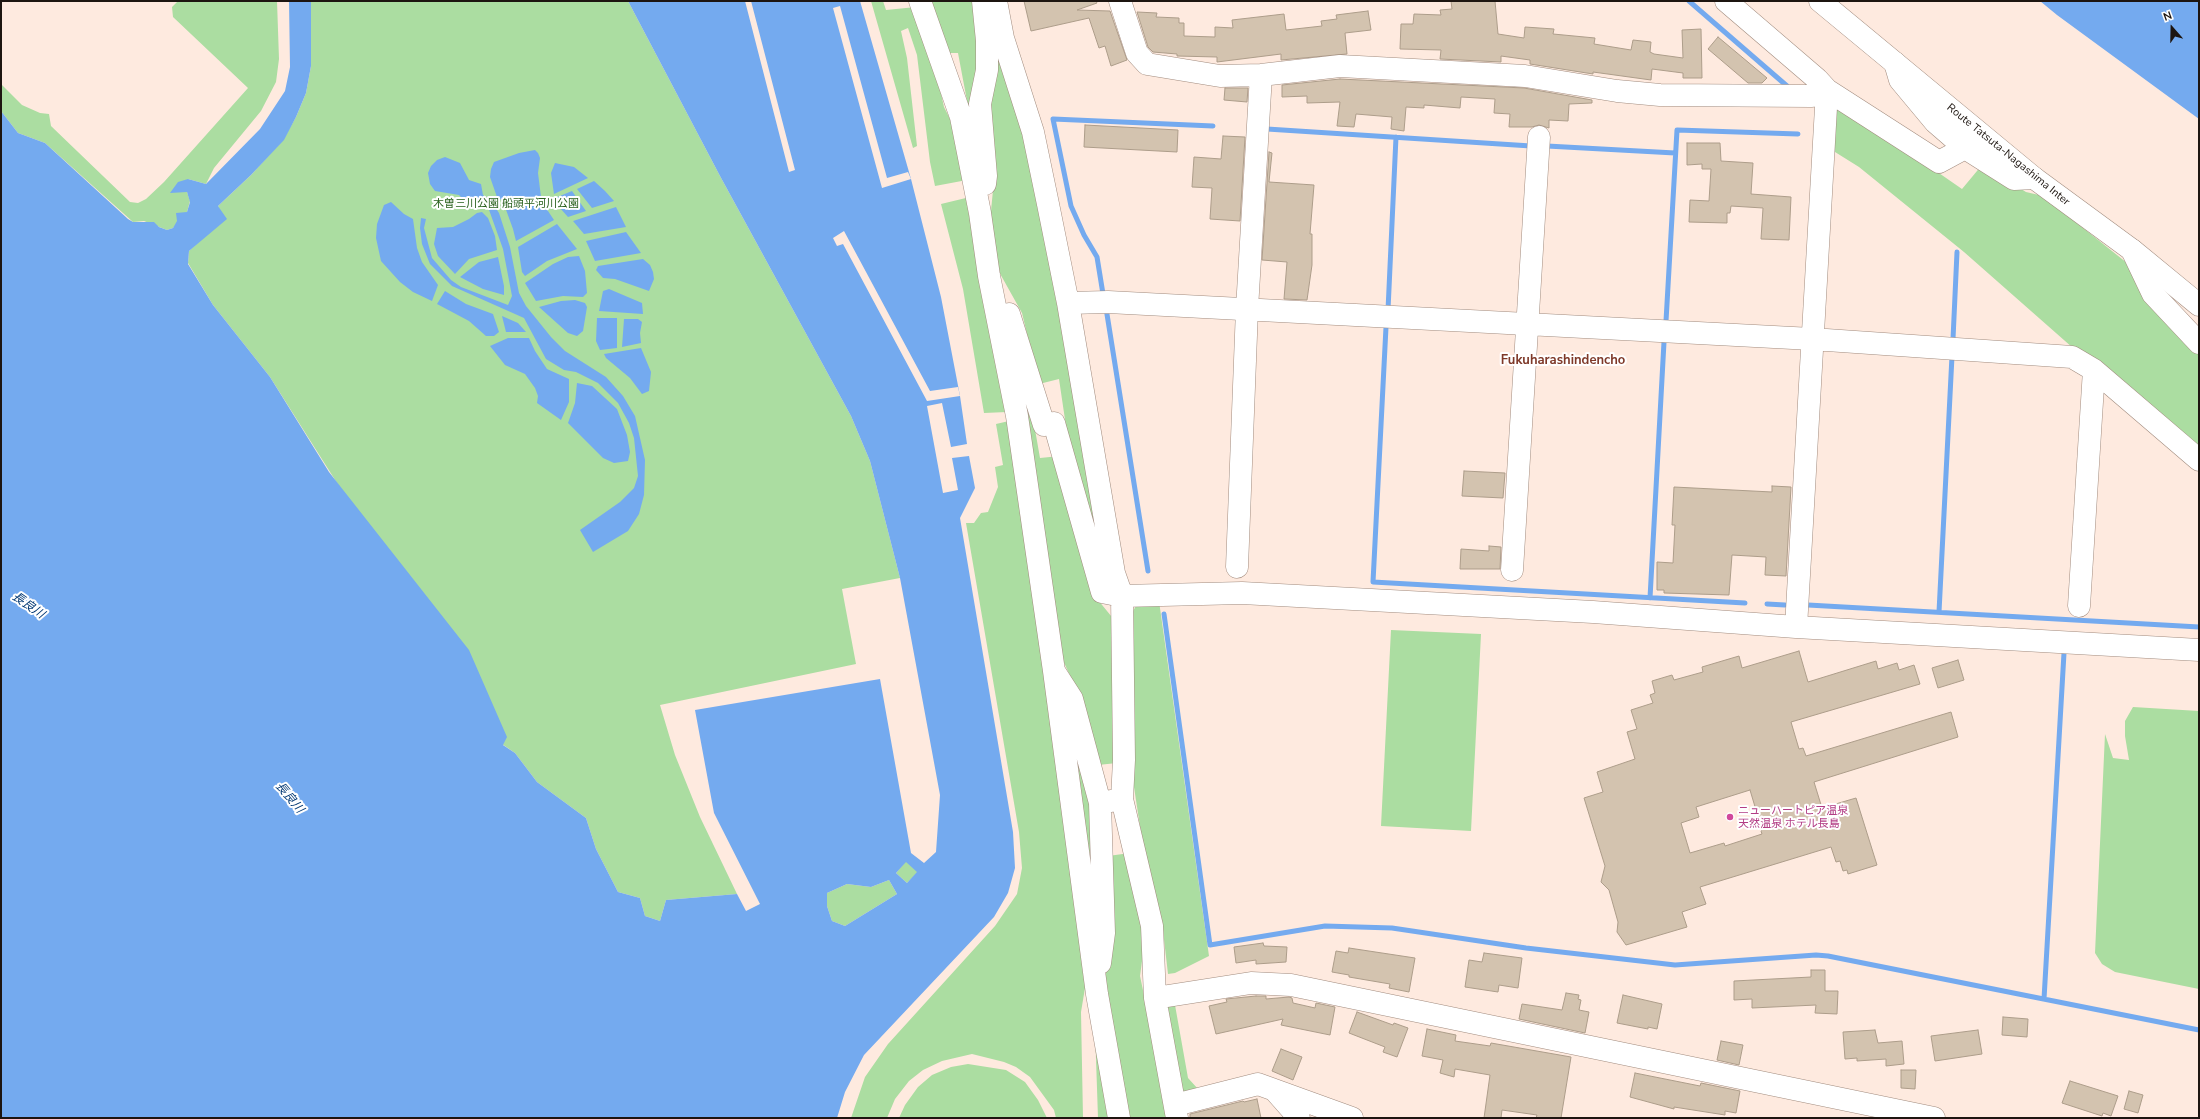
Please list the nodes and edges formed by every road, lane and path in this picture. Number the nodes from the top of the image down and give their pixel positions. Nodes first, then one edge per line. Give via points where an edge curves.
1 (920, 1) edge
2 (983, 1) edge
3 (996, 1) edge
4 (1120, 1) edge
5 (1726, 1) edge
6 (1820, 1) edge
7 (1895, 63) junction
8 (1261, 75) junction
9 (1827, 90) junction
10 (1539, 137) dead end
11 (1965, 148) junction
12 (2034, 178) junction
13 (980, 213) junction
14 (2132, 250) junction
15 (989, 276) junction
16 (1068, 303) junction
17 (2199, 305) edge
18 (1247, 310) junction
19 (1527, 324) junction
20 (1812, 339) junction
21 (2199, 344) edge
22 (2094, 370) junction
23 (2199, 460) edge
24 (1237, 567) dead end
25 (1512, 570) dead end
26 (1122, 596) junction
27 (2079, 606) dead end
28 (1796, 627) junction
29 (2199, 650) edge
30 (1054, 671) junction
31 (1122, 799) junction
32 (1100, 803) junction
33 (1097, 994) junction
34 (1155, 998) junction
35 (1275, 1091) junction
36 (1176, 1112) edge
37 (1881, 1113) edge
38 (1119, 1118) edge
39 (1282, 1118) edge
40 (1299, 1118) edge
41 (1352, 1118) edge
42 (1934, 1118) edge

1 - 13 street via 961,117
2 - 13 street via 987,70 980,104 986,176
3 - 16 street via 1003,38 1033,132
4 - 8 street via 1137,53 1147,64 1220,76
5 - 9 street
6 - 7 street, Route Tatsuta-Nagashima Inter
7 - 11 street via 1900,80 1935,122
7 - 12 street, Route Tatsuta-Nagashima Inter
8 - 9 street via 1340,66 1525,76 1617,91 1660,95 1812,96
8 - 18 street
9 - 11 street via 1939,162
9 - 20 street
10 - 19 street
11 - 12 street via 2014,178
12 - 14 street, Route Tatsuta-Nagashima Inter
13 - 15 street
14 - 17 street, Route Tatsuta-Nagashima Inter
14 - 21 street via 2153,294
15 - 26 street via 1011,318 1044,426 1054,423 1102,592
15 - 30 street via 1017,416
16 - 18 street via 1108,302
16 - 26 street via 1114,573
18 - 19 street
18 - 24 street
19 - 20 street
19 - 25 street
20 - 22 street via 2072,357
20 - 28 street
22 - 23 street
22 - 27 street
26 - 28 street via 1242,593 1593,612
26 - 31 street
28 - 29 street
30 - 32 street via 1072,699
30 - 33 street
31 - 32 street
31 - 34 street via 1152,926
32 - 33 street via 1104,933
33 - 38 street
34 - 36 street
34 - 37 street via 1251,983 1291,985
35 - 36 street via 1258,1084
35 - 39 street
35 - 40 street
35 - 41 street
37 - 42 street

